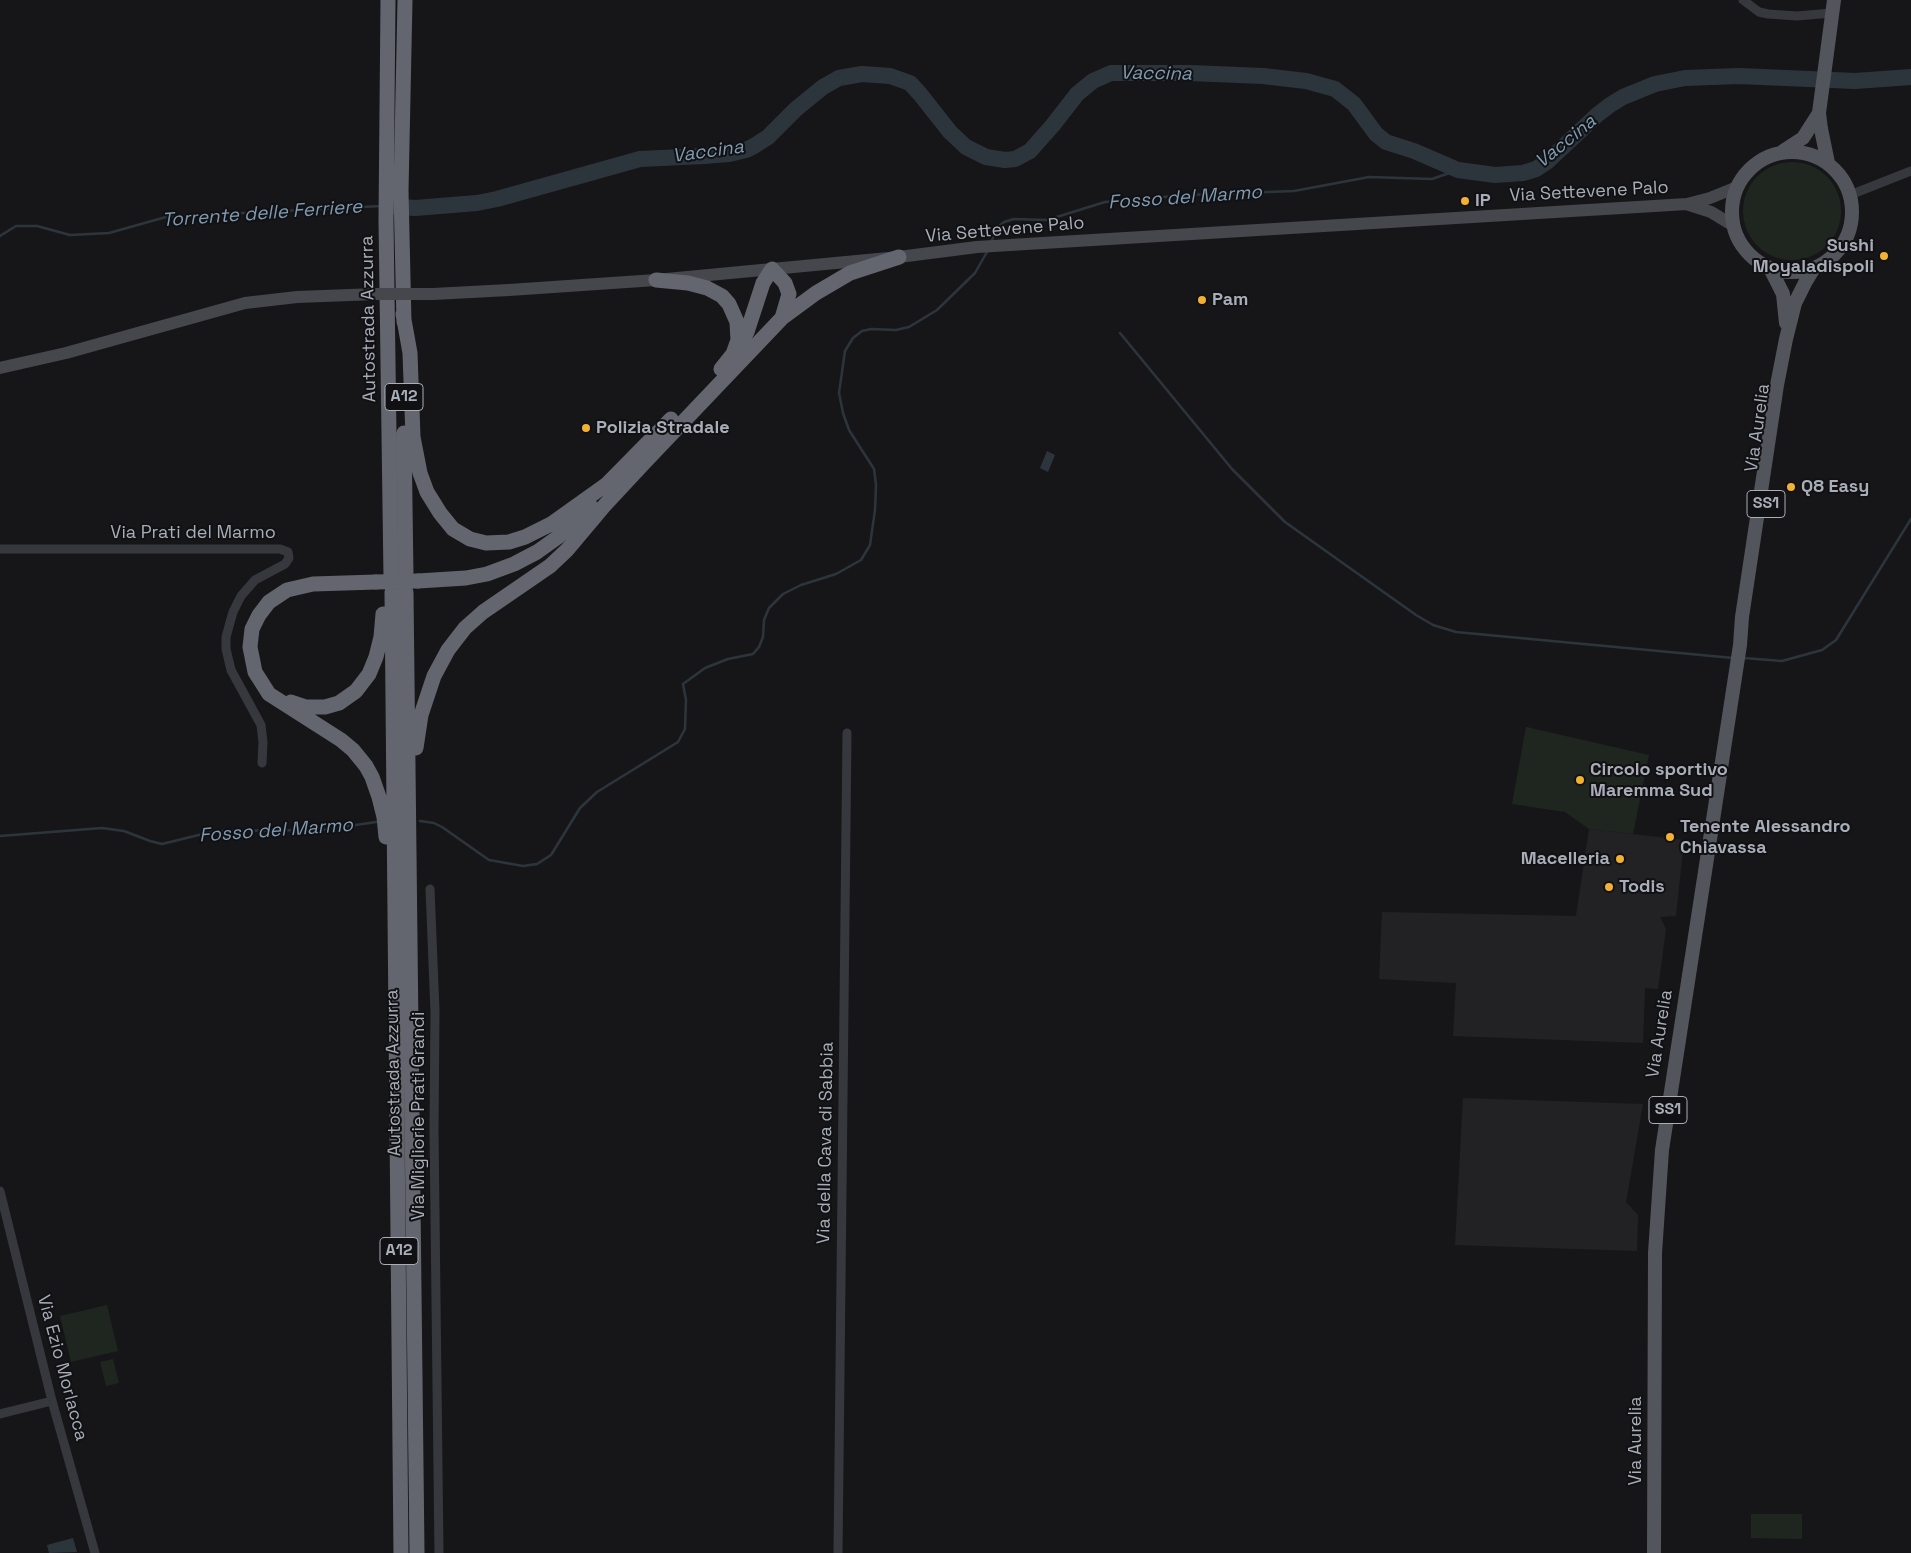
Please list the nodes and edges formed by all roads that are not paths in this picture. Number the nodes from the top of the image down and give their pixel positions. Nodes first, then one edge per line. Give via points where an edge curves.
1 (388, 0) edge
2 (405, 0) edge
3 (1744, 0) edge
4 (1833, 6) edge
5 (1819, 113) junction
6 (1780, 153) junction
7 (1828, 163) junction
8 (1911, 171) edge
9 (1737, 187) junction
10 (394, 191) junction
11 (1850, 195) junction
12 (1687, 204) junction
13 (1734, 226) junction
14 (899, 256) junction
15 (1770, 268) junction
16 (1814, 268) junction
17 (772, 269) junction
18 (656, 280) junction
19 (404, 314) junction
20 (782, 318) junction
21 (1786, 339) junction
22 (733, 354) junction
23 (0, 368) edge
24 (608, 483) junction
25 (604, 506) junction
26 (0, 549) edge
27 (394, 584) junction
28 (847, 733) dead end
29 (262, 763) dead end
30 (401, 822) junction
31 (430, 890) dead end
32 (404, 951) junction
33 (0, 1190) edge
34 (52, 1401) junction
35 (0, 1414) edge
36 (95, 1553) edge
37 (401, 1553) edge
38 (417, 1553) edge
39 (439, 1553) edge
40 (838, 1553) edge
41 (1654, 1553) edge

1 - 10 highway, Autostrada Azzurra / A12
2 - 10 highway, Autostrada Azzurra / A12
3 - 4 street via 1759,12 1797,16
4 - 5 main road, SS1
5 - 6 main road, SS1 via 1803,138
5 - 7 main road, SS1
6 - 7 main road, SS1 via 1813,155
6 - 9 main road, SS1 via 1762,159
7 - 11 main road, SS1 via 1842,178
8 - 11 street
9 - 12 main road, Via Settevene Palo
9 - 13 main road, SS1 via 1732,206
10 - 19 highway, Autostrada Azzurra / A12 via 402,218
10 - 27 highway, Autostrada Azzurra / A12 via 386,220 388,372 384,417
11 - 16 main road, SS1 via 1853,213 1850,231 1830,260
12 - 13 main road, Via Settevene Palo via 1711,212
12 - 14 main road, Via Settevene Palo via 1000,245
13 - 15 main road, SS1 via 1741,244
14 - 17 main road, Via Settevene Palo
14 - 20 highway via 850,272
15 - 16 main road, SS1 via 1785,272
15 - 21 main road, Via Aurelia / SS1 via 1785,304
16 - 21 main road, Via Aurelia / SS1 via 1799,293
17 - 18 main road, Via Settevene Palo
17 - 20 highway via 785,283 789,294
17 - 22 highway via 747,332
18 - 22 highway via 702,286 727,301 738,326
18 - 23 main road, Via Settevene Palo, bridge via 433,294 297,297 245,303 42,360
19 - 24 highway via 417,462 430,497 454,528 480,542 519,539 557,520
19 - 27 highway, Autostrada Azzurra / A12
20 - 25 highway
21 - 41 main road, Via Aurelia / SS1 via 1673,1073 1660,1177 1655,1254
22 - 24 highway
24 - 27 highway via 564,532 520,561 475,577
25 - 27 highway via 540,555 509,571 469,583 441,586
25 - 30 highway via 556,560 479,615 448,650 434,676 419,724
26 - 29 street, Via Prati del Marmo via 280,549 288,552 285,564 255,580 241,596 233,612 226,641 232,673 261,724
27 - 27 highway via 378,651 369,674 356,691 339,702 314,708 299,706 275,692 262,677 255,652 258,628 270,608 284,597 301,590 324,587
27 - 30 highway, Autostrada Azzurra / A12
27 - 30 highway via 313,584 286,590 269,602 259,615 252,629 250,647 255,672 269,694 341,740 362,760
28 - 40 street, Via della Cava di Sabbia
30 - 32 highway via 415,927
30 - 32 highway via 389,921
31 - 39 street, Via Migliorie Prati Grandi via 436,1011 434,1130
32 - 37 highway, Autostrada Azzurra / A12
32 - 38 highway, Autostrada Azzurra / A12
33 - 34 street, Via Ezio Morlacca
34 - 35 street
34 - 36 street, Via Ezio Morlacca

